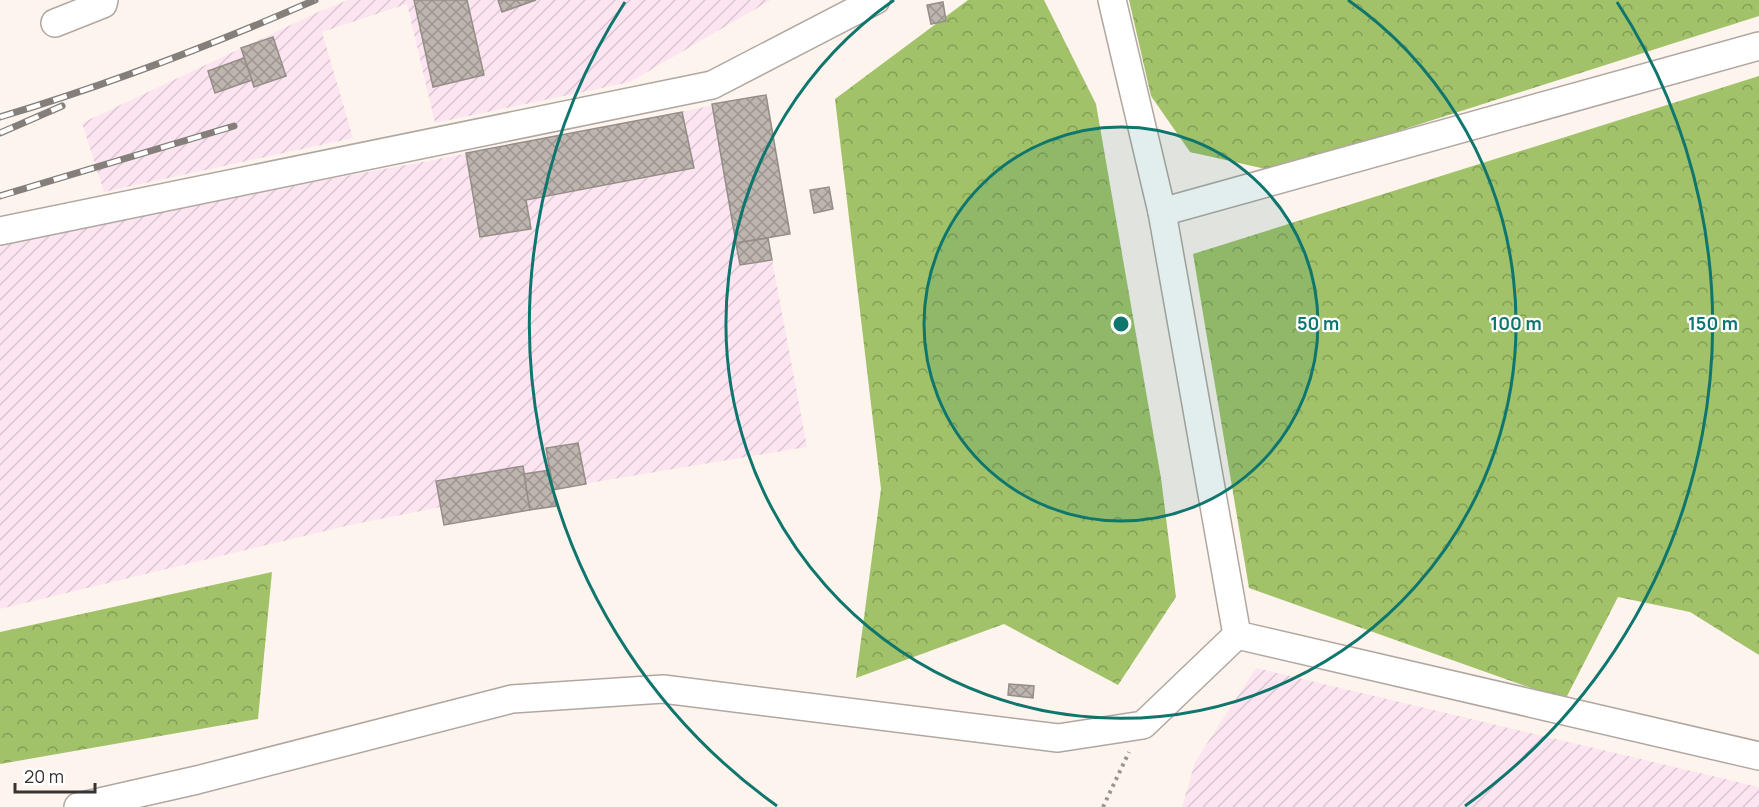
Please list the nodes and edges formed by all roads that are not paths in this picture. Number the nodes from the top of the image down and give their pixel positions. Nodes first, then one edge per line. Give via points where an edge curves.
1 (104, 0) edge
2 (876, 0) edge
3 (1112, 0) edge
4 (55, 23) dead end
5 (1759, 45) edge
6 (1162, 212) junction
7 (0, 231) edge
8 (1237, 635) junction
9 (1759, 756) edge
10 (78, 807) edge

1 - 4 street via 103,4
2 - 7 street via 712,85
3 - 6 street
5 - 6 street
6 - 8 street
8 - 9 street
8 - 10 street via 1143,725 1058,738 663,689 512,699

